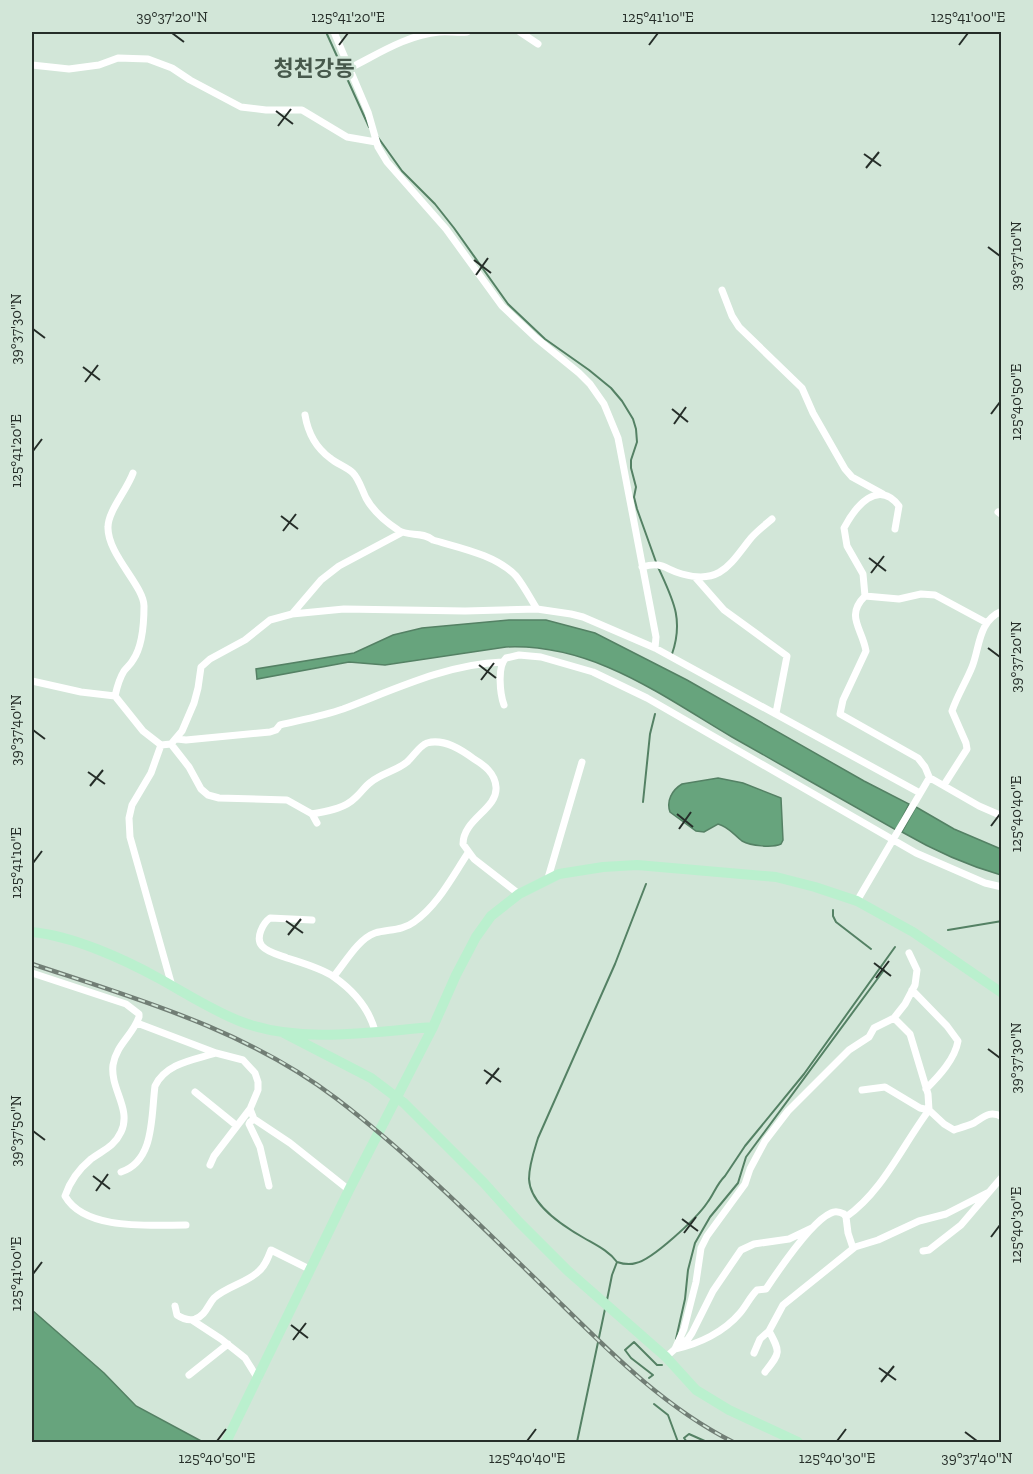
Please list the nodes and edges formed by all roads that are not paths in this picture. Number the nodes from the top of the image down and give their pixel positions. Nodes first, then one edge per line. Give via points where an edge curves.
1 (334, 32) edge
2 (467, 32) edge
3 (520, 32) edge
4 (538, 44) dead end
5 (32, 64) edge
6 (350, 68) junction
7 (375, 136) junction
8 (722, 290) dead end
9 (305, 415) dead end
10 (133, 473) dead end
11 (883, 494) junction
12 (772, 519) dead end
13 (896, 529) dead end
14 (401, 533) junction
15 (642, 567) junction
16 (694, 577) junction
17 (865, 596) junction
18 (537, 609) junction
19 (1002, 611) edge
20 (292, 614) junction
21 (987, 623) junction
22 (655, 648) junction
23 (502, 662) junction
24 (32, 681) edge
25 (115, 696) junction
26 (504, 705) dead end
27 (776, 714) junction
28 (174, 741) junction
29 (161, 745) junction
30 (582, 762) dead end
31 (930, 779) junction
32 (944, 785) junction
33 (920, 793) junction
34 (312, 814) junction
35 (1002, 816) edge
36 (318, 823) dead end
37 (894, 838) junction
38 (468, 853) junction
39 (548, 878) junction
40 (1002, 887) edge
41 (519, 894) junction
42 (858, 901) junction
43 (312, 920) dead end
44 (32, 932) edge
45 (909, 952) dead end
46 (32, 974) edge
47 (334, 976) junction
48 (172, 986) junction
49 (912, 990) junction
50 (1002, 993) edge
51 (894, 1018) junction
52 (137, 1023) junction
53 (433, 1027) junction
54 (375, 1031) junction
55 (284, 1033) junction
56 (216, 1053) junction
57 (926, 1089) junction
58 (862, 1090) dead end
59 (195, 1092) dead end
60 (250, 1109) junction
61 (929, 1110) junction
62 (1002, 1117) edge
63 (254, 1119) junction
64 (237, 1126) junction
65 (210, 1165) dead end
66 (120, 1172) dead end
67 (1001, 1177) edge
68 (268, 1186) dead end
69 (349, 1190) junction
70 (987, 1193) junction
71 (846, 1217) junction
72 (186, 1225) dead end
73 (816, 1226) junction
74 (853, 1248) junction
75 (923, 1251) dead end
76 (311, 1270) junction
77 (175, 1306) dead end
78 (192, 1320) junction
79 (769, 1331) junction
80 (228, 1344) junction
81 (675, 1349) junction
82 (754, 1353) dead end
83 (666, 1357) junction
84 (765, 1372) dead end
85 (189, 1375) dead end
86 (255, 1384) junction
87 (226, 1443) edge
88 (798, 1443) edge

1 - 6 street
2 - 6 street via 413,38
3 - 4 street
5 - 7 street via 69,69 99,65 118,57 147,59 172,68 241,107 302,110 347,137
6 - 7 street
7 - 15 street via 387,162 446,230 502,306 591,384 604,404 618,438
8 - 11 street via 740,327 802,387 845,470
9 - 14 street via 313,441 354,474 375,511
10 - 25 street via 107,526 116,553 144,602 138,648
11 - 13 street via 899,506
11 - 17 street via 867,499 844,528 847,546 863,574
12 - 16 street via 722,572
14 - 18 street via 428,535 506,567
14 - 20 street via 339,566 321,580
15 - 16 street via 664,565
15 - 22 street
16 - 27 street via 724,610 788,656
17 - 21 street via 935,596
17 - 31 street via 856,606 854,617 866,648 865,657 840,714 918,758
18 - 20 street via 344,609
18 - 22 street via 584,617
19 - 21 street
20 - 28 street via 270,620 201,667 194,703 183,731
21 - 32 street via 974,664 952,711 967,749
22 - 27 street
23 - 26 street
23 - 28 street via 452,670 342,709 280,725 270,732
23 - 37 street via 519,655 541,657 593,672 656,703
24 - 25 street
25 - 29 street via 143,731
27 - 33 street
28 - 29 street
28 - 34 street via 208,795 287,800
29 - 48 street via 129,818 130,837
30 - 39 street
31 - 32 street
31 - 33 street
32 - 35 street
33 - 37 street
34 - 36 street
34 - 38 street via 353,801 369,783 407,762 421,747 439,742 487,767 494,778 496,788 490,804 465,832 463,844
37 - 40 street via 916,853
37 - 42 street
38 - 41 street
38 - 47 street via 420,917 403,928 364,939
39 - 41 main road
39 - 42 main road via 603,867 666,867 776,877
41 - 53 main road via 484,926
42 - 50 main road via 913,932
43 - 47 street via 270,918 260,934 260,942 263,947
44 - 48 main road via 85,946
45 - 49 street via 917,970
46 - 52 street via 126,1004 139,1014
47 - 54 street via 362,1002
48 - 55 main road via 240,1022
49 - 51 street
49 - 57 street via 958,1041 951,1059
51 - 57 street via 910,1034
51 - 81 street via 874,1028 849,1050 788,1111 765,1141 745,1184 701,1248 690,1309
52 - 56 street
52 - 72 street via 118,1048 113,1067 113,1081 125,1113 122,1130 109,1149 77,1172 65,1196 81,1213 102,1221
53 - 54 main road
53 - 69 main road
54 - 55 main road
55 - 83 main road via 381,1083 568,1271
56 - 60 street via 243,1060 255,1072 258,1090
56 - 66 street via 176,1066 158,1080 146,1147 137,1164
57 - 61 street
58 - 61 street via 885,1087
59 - 64 street
60 - 63 street
60 - 64 street
61 - 62 street via 954,1130 989,1113
61 - 71 street via 864,1203
63 - 68 street via 249,1124 260,1147
63 - 69 street
64 - 65 street
67 - 70 street
69 - 76 main road
70 - 74 street via 946,1214
70 - 75 street via 961,1225
71 - 73 street via 841,1212 832,1212
71 - 74 street
73 - 81 street via 788,1256 766,1289 757,1290 736,1317 713,1335
73 - 81 street via 789,1239 741,1250 713,1291 692,1333
74 - 79 street via 783,1305
76 - 78 street via 271,1250 262,1269 222,1292 206,1312
76 - 86 main road
77 - 78 street via 177,1315
78 - 80 street
79 - 82 street
79 - 84 street via 778,1351
80 - 85 street
80 - 86 street via 244,1358
81 - 83 street
83 - 88 main road via 713,1402
86 - 87 main road

